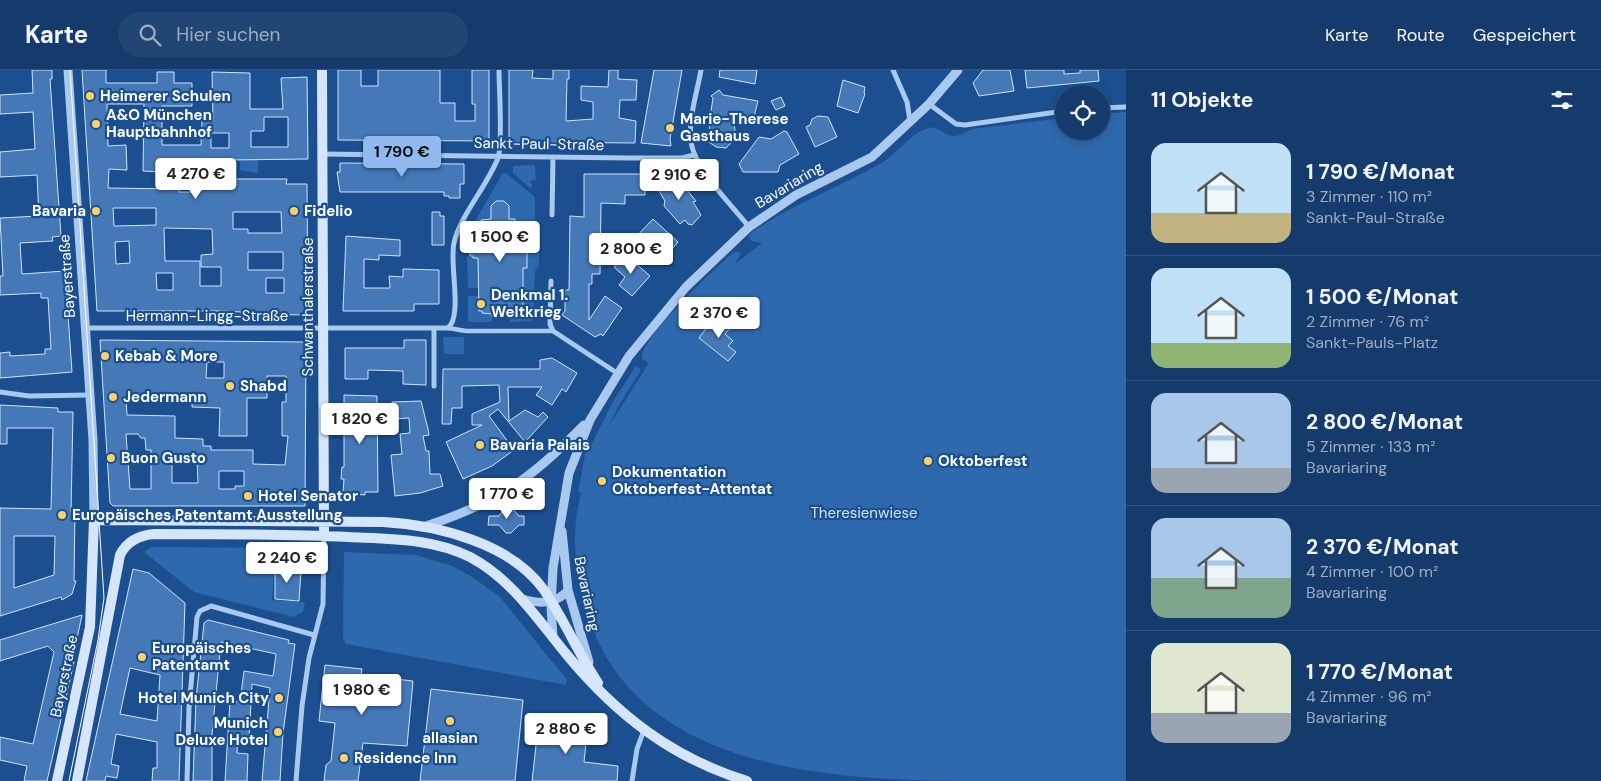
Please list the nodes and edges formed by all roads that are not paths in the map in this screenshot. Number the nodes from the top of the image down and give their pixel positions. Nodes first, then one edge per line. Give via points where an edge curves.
1 (68, 70) edge
2 (322, 70) edge
3 (499, 70) edge
4 (701, 70) edge
5 (893, 70) edge
6 (958, 70) edge
7 (929, 104) junction
8 (1126, 107) edge
9 (1110, 108) edge
10 (1055, 112) edge
11 (910, 121) junction
12 (323, 154) junction
13 (499, 155) junction
14 (694, 155) junction
15 (553, 157) junction
16 (552, 215) dead end
17 (749, 227) junction
18 (551, 281) dead end
19 (85, 328) junction
20 (448, 328) junction
21 (322, 329) junction
22 (434, 330) junction
23 (553, 331) junction
24 (618, 373) junction
25 (434, 386) dead end
26 (0, 392) edge
27 (90, 394) junction
28 (590, 420) junction
29 (561, 514) junction
30 (98, 520) junction
31 (324, 520) junction
32 (426, 526) junction
33 (324, 536) junction
34 (568, 590) junction
35 (522, 599) junction
36 (551, 601) junction
37 (314, 635) junction
38 (553, 637) junction
39 (595, 679) junction
40 (613, 704) junction
41 (644, 730) junction
42 (57, 781) edge
43 (78, 781) edge
44 (187, 781) edge
45 (296, 781) edge
46 (632, 781) edge
47 (747, 781) edge

1 - 19 street, Bayerstraße
2 - 12 main road, Schwanthalerstraße
3 - 13 street
4 - 14 street via 690,130
5 - 11 street
6 - 7 street, Bavariaring
7 - 10 street via 956,124 965,125
7 - 11 street, Bavariaring
8 - 9 street
11 - 17 street, Bavariaring via 872,158 796,195
12 - 13 street, Sankt-Paul-Straße
12 - 21 main road, Schwanthalerstraße
13 - 15 street, Sankt-Paul-Straße
13 - 20 street via 456,236 453,251 454,318
14 - 15 street, Sankt-Paul-Straße via 682,158
14 - 17 street
15 - 16 street
17 - 24 street, Bavariaring via 686,287 651,327
18 - 23 street via 550,324
19 - 21 street, Hermann-Lingg-Straße
19 - 27 street, Bayerstraße
20 - 22 street, Hermann-Lingg-Straße
20 - 23 street
21 - 22 street, Hermann-Lingg-Straße
21 - 31 main road, Schwanthalerstraße
22 - 25 street
23 - 24 street
24 - 28 street, Bavariaring
26 - 27 street via 28,396
27 - 30 street, Bayerstraße
28 - 29 street, Bavariaring via 574,458
28 - 32 street, Bavariaring via 537,470 503,494 469,511
29 - 34 street, Bavariaring
29 - 36 street, Bavariaring
30 - 31 main road, Bavariaring
30 - 42 main road, Bayerstraße via 92,613
31 - 32 main road, Bavariaring
31 - 33 main road, Schwanthalerstraße
32 - 36 main road via 466,538 506,557 531,576
33 - 35 main road via 414,541 445,548 471,558
33 - 37 street, Schwanthalerstraße via 323,604
33 - 43 main road, Bayerstraße via 145,535 122,550
34 - 36 street
34 - 39 street, Bavariaring
35 - 36 street via 538,603
35 - 38 main road
36 - 38 street, Bavariaring
36 - 39 main road
37 - 44 street via 211,606 202,609 197,617 189,708
37 - 45 street, Schwanthalerstraße via 302,706
38 - 40 main road
39 - 40 main road
40 - 41 main road
41 - 46 street
41 - 47 main road via 683,756 716,772

